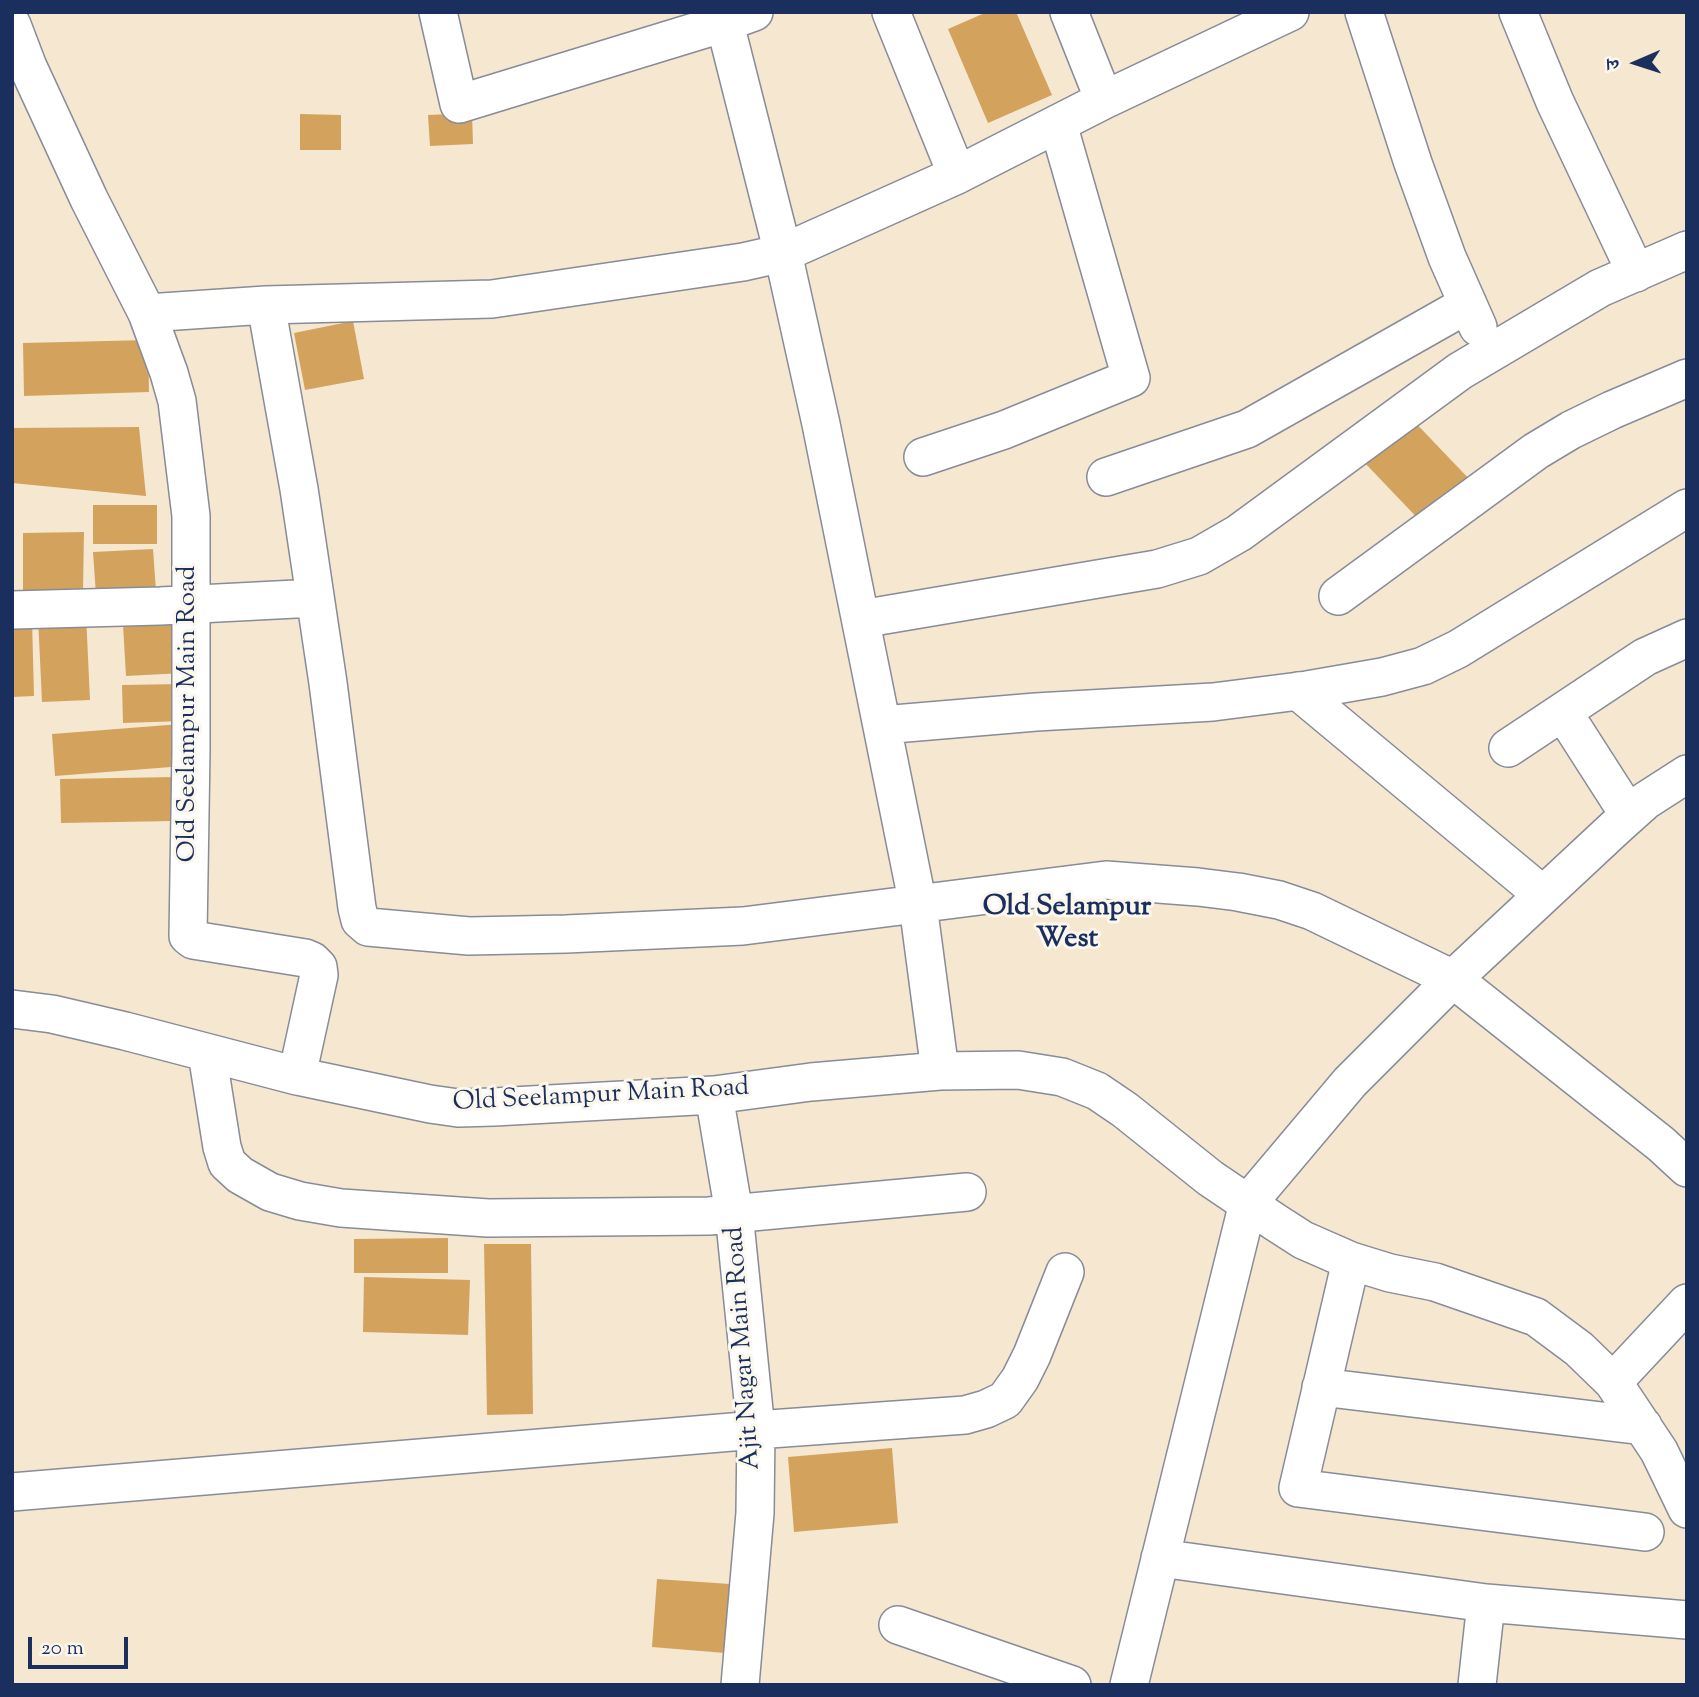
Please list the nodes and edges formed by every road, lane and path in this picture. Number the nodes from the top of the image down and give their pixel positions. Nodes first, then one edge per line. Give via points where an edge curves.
1 (438, 12) edge
2 (891, 12) edge
3 (1069, 12) edge
4 (1290, 12) edge
5 (1364, 12) edge
6 (1518, 12) edge
7 (733, 16) edge
8 (12, 25) edge
9 (1104, 100) junction
10 (1058, 124) junction
11 (957, 175) junction
12 (1687, 250) edge
13 (783, 253) junction
14 (1636, 273) junction
15 (1468, 304) junction
16 (266, 305) junction
17 (147, 313) junction
18 (1490, 354) junction
19 (1687, 378) edge
20 (923, 457) dead end
21 (1106, 477) dead end
22 (1687, 508) edge
23 (1338, 596) dead end
24 (315, 598) junction
25 (191, 604) junction
26 (12, 610) edge
27 (861, 619) junction
28 (1687, 638) edge
29 (1298, 691) junction
30 (1563, 712) junction
31 (882, 724) junction
32 (1508, 748) dead end
33 (1687, 774) edge
34 (1629, 815) junction
35 (1543, 895) junction
36 (918, 905) junction
37 (1453, 979) junction
38 (12, 1009) edge
39 (207, 1053) junction
40 (940, 1071) junction
41 (297, 1076) junction
42 (714, 1096) junction
43 (1687, 1168) edge
44 (967, 1192) dead end
45 (1248, 1203) junction
46 (734, 1213) junction
47 (1350, 1261) junction
48 (1065, 1272) dead end
49 (1687, 1303) edge
50 (1614, 1382) junction
51 (1321, 1387) junction
52 (1643, 1426) junction
53 (756, 1430) junction
54 (12, 1492) edge
55 (1687, 1509) edge
56 (1645, 1532) dead end
57 (1160, 1558) junction
58 (1486, 1603) junction
59 (1687, 1620) edge
60 (898, 1625) dead end
61 (740, 1685) edge
62 (1072, 1685) edge
63 (1129, 1685) edge
64 (1477, 1685) edge

1 - 7 street via 459,104
2 - 11 street
3 - 9 street
4 - 9 street
5 - 15 street via 1413,163
6 - 14 street
7 - 13 street
8 - 17 street, Old Seelampur Main Road via 89,199
9 - 10 street
10 - 11 street
10 - 20 street via 1131,378
11 - 13 street
12 - 14 street
13 - 16 street via 492,299
13 - 27 street
14 - 18 street via 1600,288
15 - 18 street
15 - 21 street via 1247,429
16 - 17 street
16 - 24 street
17 - 25 street, Old Seelampur Main Road via 177,401 191,516
18 - 27 street via 1239,533 1199,556 1157,569
19 - 23 street via 1612,410 1536,451
22 - 29 street via 1469,643 1423,666
24 - 25 street
24 - 36 street via 357,908 368,927 469,936 566,934 743,926
25 - 26 street
25 - 41 street, Old Seelampur Main Road via 188,936 305,958 318,967
27 - 31 street
28 - 30 street via 1645,657
29 - 31 street via 1213,702
29 - 35 street
30 - 32 street
30 - 34 street
31 - 36 street
33 - 34 street
34 - 35 street
35 - 37 street
36 - 37 street via 1106,880 1238,892 1312,911
36 - 40 street
37 - 43 street
37 - 45 street via 1350,1082
38 - 39 street via 101,1025
39 - 41 street
39 - 46 street via 227,1163 270,1192 341,1209 488,1218
40 - 42 street, Old Seelampur Main Road
40 - 45 street, Old Seelampur Main Road via 1018,1070 1062,1077 1097,1091
41 - 42 street, Old Seelampur Main Road via 458,1108
42 - 46 street, Ajit Nagar Main Road
44 - 46 street
45 - 47 street, Old Seelampur Main Road via 1303,1240
45 - 57 street
46 - 53 street, Ajit Nagar Main Road
47 - 50 street, Old Seelampur Main Road via 1435,1282 1536,1317
47 - 51 street
48 - 53 street via 1020,1379 1005,1399 986,1409 965,1415
49 - 50 street
50 - 52 street, Old Seelampur Main Road
51 - 52 street
51 - 56 street via 1298,1488
52 - 55 street, Old Seelampur Main Road
53 - 54 street
53 - 61 street, Ajit Nagar Main Road via 755,1513
57 - 58 street
57 - 63 street
58 - 59 street
58 - 64 street
60 - 62 street

